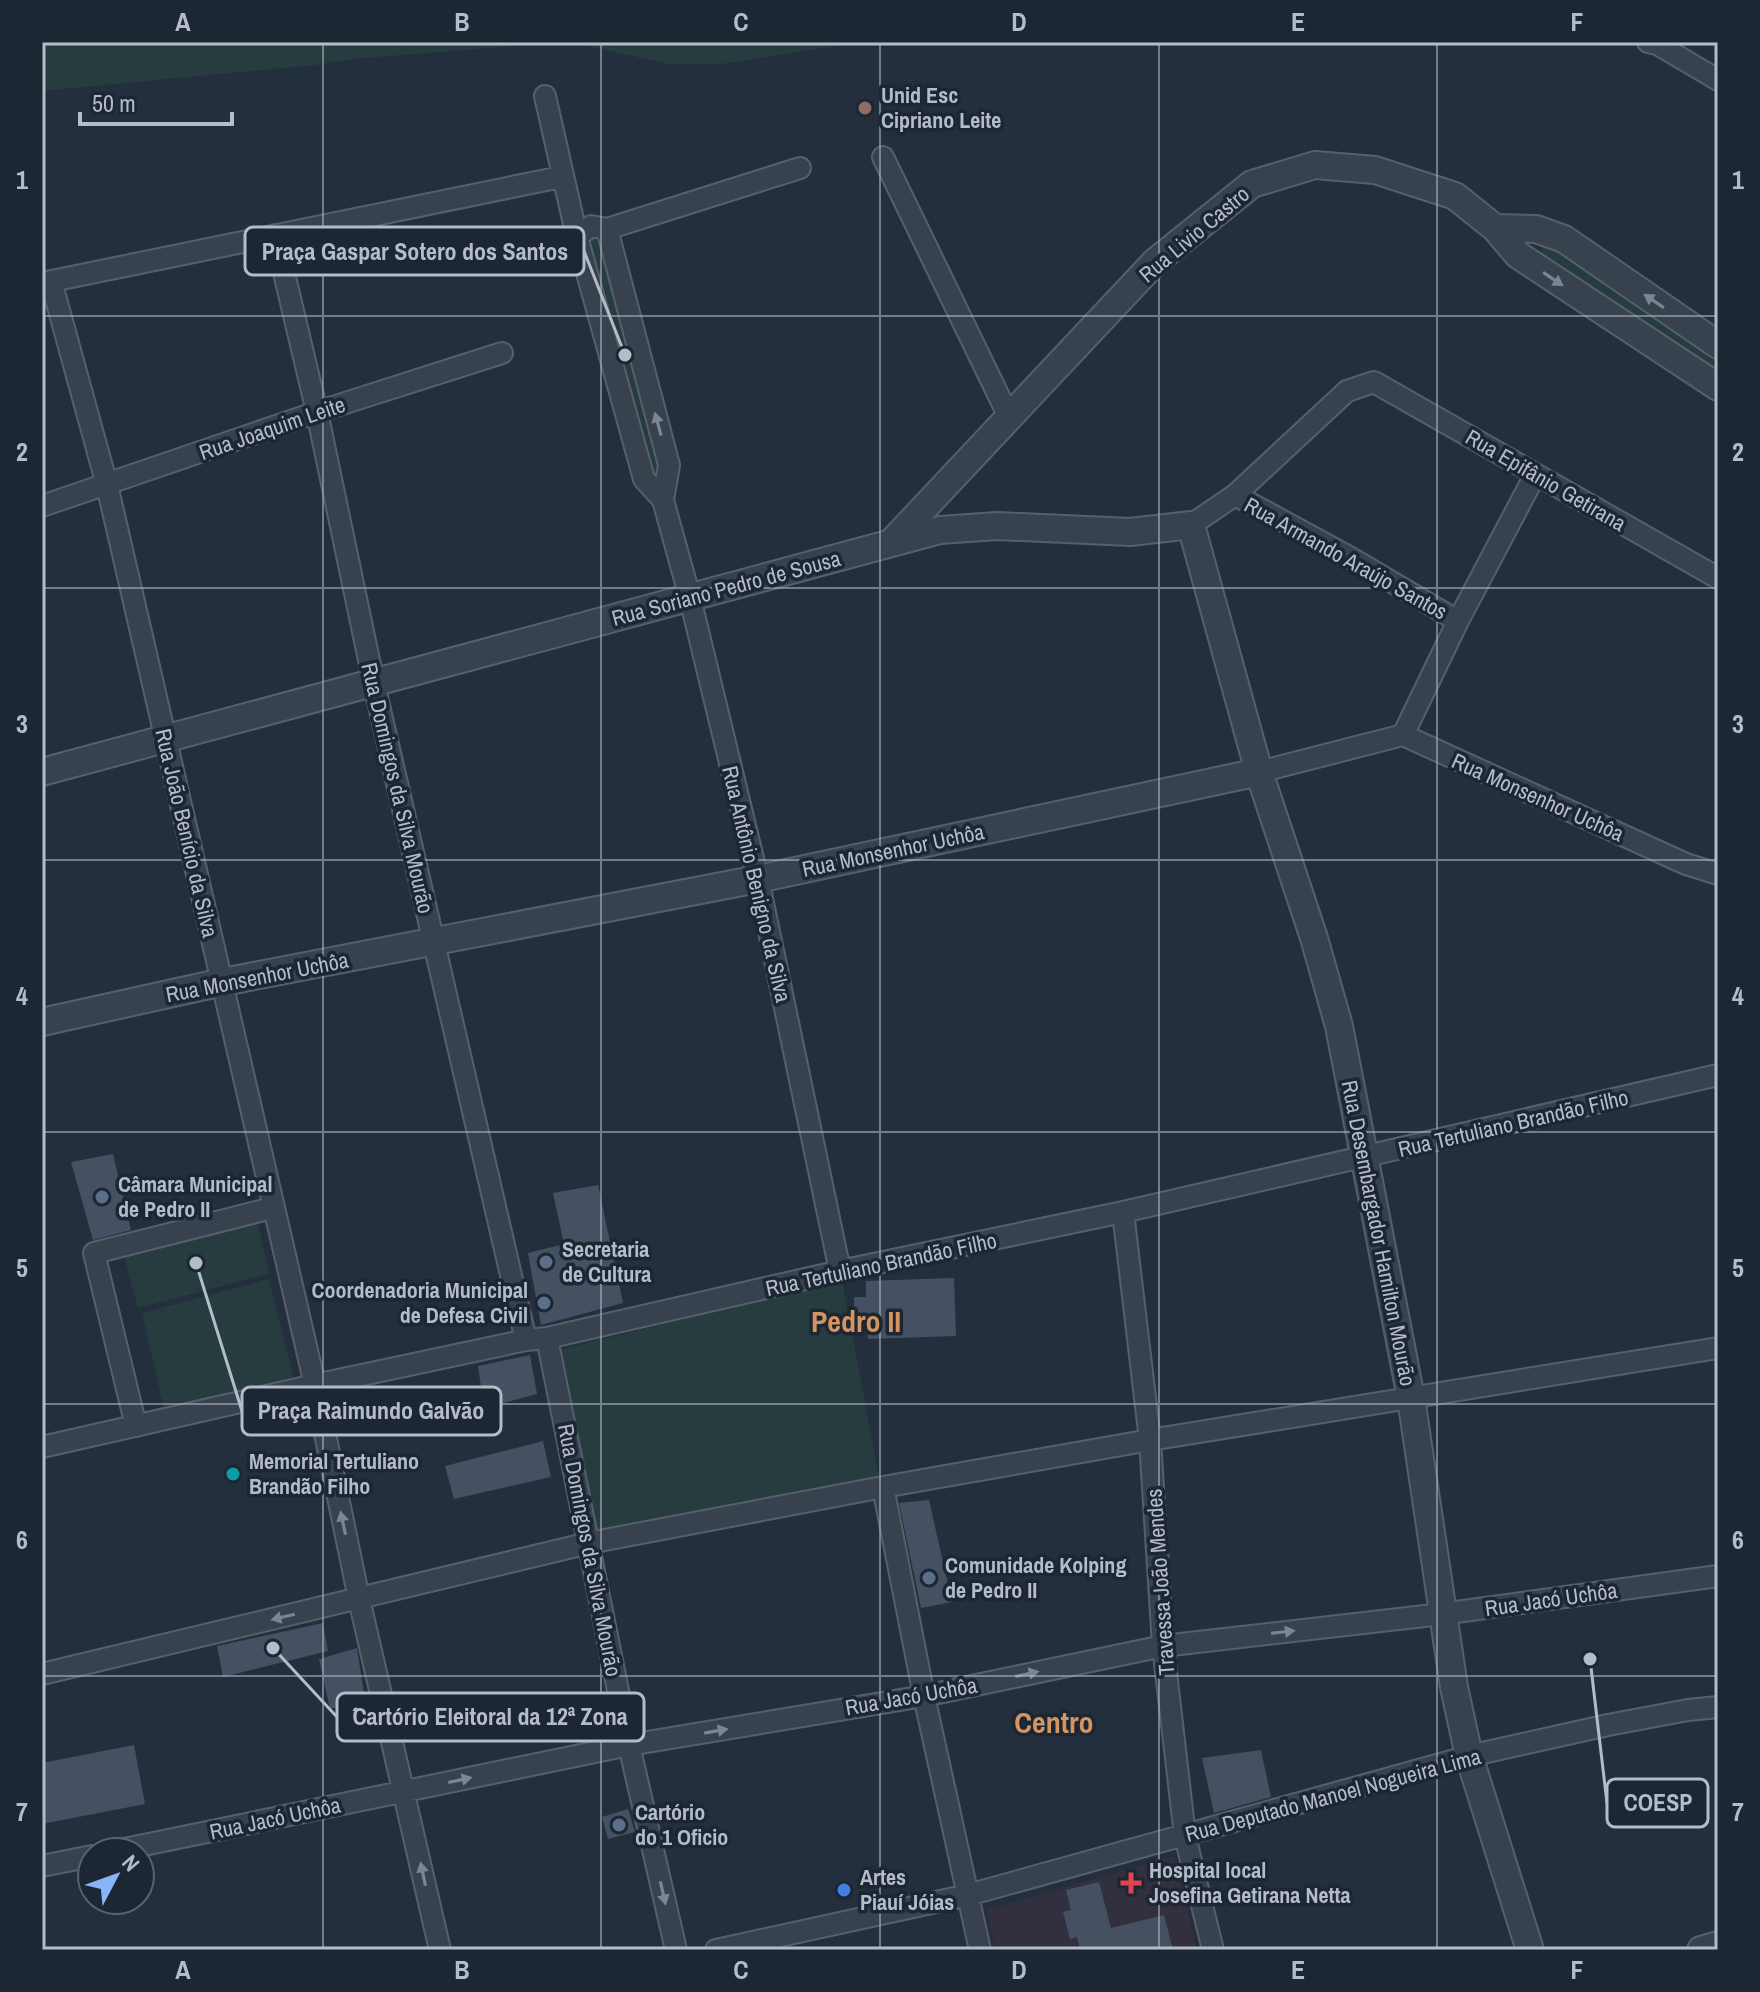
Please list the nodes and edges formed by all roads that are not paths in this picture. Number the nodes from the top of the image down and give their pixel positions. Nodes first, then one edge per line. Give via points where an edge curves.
1 (1648, 42) edge
2 (1718, 80) edge
3 (545, 96) dead end
4 (883, 157) dead end
5 (800, 168) dead end
6 (561, 177) junction
7 (1495, 228) junction
8 (607, 229) junction
9 (275, 235) junction
10 (577, 237) junction
11 (46, 282) edge
12 (1718, 345) edge
13 (502, 353) dead end
14 (1374, 382) joint
15 (1718, 387) edge
16 (317, 412) junction
17 (1010, 419) junction
18 (1535, 475) junction
19 (107, 485) junction
20 (1235, 495) junction
21 (663, 500) junction
22 (42, 506) edge
23 (1191, 525) junction
24 (891, 543) junction
25 (1718, 578) edge
26 (690, 598) junction
27 (1458, 621) junction
28 (374, 684) junction
29 (1403, 735) junction
30 (164, 738) junction
31 (42, 772) edge
32 (1259, 772) junction
33 (1718, 874) edge
34 (758, 879) junction
35 (434, 943) junction
36 (223, 982) junction
37 (42, 1022) edge
38 (1718, 1075) edge
39 (1365, 1157) junction
40 (272, 1208) junction
41 (1123, 1212) junction
42 (840, 1271) junction
43 (547, 1338) junction
44 (526, 1340) junction
45 (1718, 1348) edge
46 (315, 1385) junction
47 (1411, 1398) junction
48 (136, 1426) junction
49 (1150, 1440) junction
50 (42, 1447) edge
51 (883, 1487) junction
52 (589, 1543) junction
53 (1718, 1576) edge
54 (359, 1599) junction
55 (1442, 1614) junction
56 (1163, 1646) junction
57 (42, 1674) edge
58 (924, 1696) junction
59 (1718, 1707) edge
60 (629, 1745) junction
61 (1469, 1756) junction
62 (405, 1792) junction
63 (1185, 1836) junction
64 (156, 1843) edge
65 (76, 1859) edge
66 (42, 1866) edge
67 (968, 1895) junction
68 (1718, 1945) edge
69 (440, 1950) edge
70 (676, 1950) edge
71 (716, 1950) edge
72 (980, 1950) edge
73 (1213, 1950) edge
74 (1530, 1950) edge
75 (1701, 1950) edge

1 - 2 street
3 - 6 street, Rua Antônio Benigno da Silva
4 - 17 street
5 - 8 street
6 - 9 street
6 - 10 street, Rua Antônio Benigno da Silva
12 -> 7 street via 1564,239 1536,229
7 -> 15 street, Rua Livio Castro via 1518,255
7 - 17 street, Rua Livio Castro via 1455,196 1375,170 1315,165 1252,184 1155,262
8 - 10 street via 591,226
21 -> 8 street, Rua Antônio Benigno da Silva via 669,465
9 - 11 street
9 - 16 street, Rua Domingos da Silva Mourão
10 - 21 street, Rua Antônio Benigno da Silva via 644,479
11 - 19 street, Rua João Benício da Silva
13 - 16 street, Rua Joaquim Leite
14 - 18 street, Rua Epifânio Getirana
14 - 20 street, Rua Soriano Pedro de Sousa via 1347,391
16 - 19 street, Rua Joaquim Leite
16 - 28 street, Rua Domingos da Silva Mourão
17 - 24 street, Rua Livio Castro
18 - 25 street, Rua Epifânio Getirana
18 - 27 street
19 - 22 street, Rua Joaquim Leite
19 - 30 street, Rua João Benício da Silva
20 - 23 street, Rua Soriano Pedro de Sousa
20 - 27 street, Rua Armando Araújo Santos
21 - 26 street, Rua Antônio Benigno da Silva
23 - 24 street, Rua Soriano Pedro de Sousa via 1130,532 983,527 940,530
23 - 32 street, Rua Desembargador Hamilton Mourão
24 - 26 street, Rua Soriano Pedro de Sousa
26 - 28 street, Rua Soriano Pedro de Sousa
26 - 34 street, Rua Antônio Benigno da Silva
27 - 29 street
28 - 30 street, Rua Soriano Pedro de Sousa
28 - 35 street, Rua Domingos da Silva Mourão
29 - 32 street, Rua Monsenhor Uchôa
29 - 33 street, Rua Monsenhor Uchôa
30 - 31 street, Rua Soriano Pedro de Sousa
30 - 36 street, Rua João Benício da Silva
32 - 34 street, Rua Monsenhor Uchôa
32 - 39 street, Rua Desembargador Hamilton Mourão via 1339,1026
34 - 35 street, Rua Monsenhor Uchôa
34 - 42 street, Rua Antônio Benigno da Silva
35 - 36 street, Rua Monsenhor Uchôa
35 - 44 street, Rua Domingos da Silva Mourão
36 - 37 street, Rua Monsenhor Uchôa
36 - 40 street, Rua João Benício da Silva
38 - 39 street, Rua Tertuliano Brandão Filho
39 - 41 street, Rua Tertuliano Brandão Filho
39 - 47 street, Rua Desembargador Hamilton Mourão
40 - 46 street, Rua João Benício da Silva
40 - 48 street via 94,1253
41 - 42 street, Rua Tertuliano Brandão Filho
41 - 49 street, Travessa João Mendes
42 - 43 street, Rua Tertuliano Brandão Filho
43 - 44 street, Rua Tertuliano Brandão Filho
43 - 52 street, Rua Domingos da Silva Mourão
44 - 46 street, Rua Tertuliano Brandão Filho
45 - 47 street
46 - 48 street, Rua Tertuliano Brandão Filho
54 -> 46 street, Rua João Benício da Silva
47 - 49 street
47 - 55 street, Rua Desembargador Hamilton Mourão
48 - 50 street, Rua Tertuliano Brandão Filho
49 - 51 street
49 - 56 street, Travessa João Mendes
51 - 52 street
51 - 58 street
52 - 54 street
52 - 60 street, Rua Domingos da Silva Mourão
53 - 55 street, Rua Jacó Uchôa
54 -> 57 street
54 - 62 street, Rua João Benício da Silva
56 -> 55 street, Rua Jacó Uchôa
55 - 61 street, Rua Desembargador Hamilton Mourão
58 -> 56 street, Rua Jacó Uchôa
56 - 63 street, Travessa João Mendes
60 -> 58 street, Rua Jacó Uchôa
58 - 67 street
59 - 61 street, Rua Deputado Manoel Nogueira Lima
62 -> 60 street, Rua Jacó Uchôa
60 -> 70 street, Rua Domingos da Silva Mourão
61 - 63 street, Rua Deputado Manoel Nogueira Lima
61 - 74 street, Rua Desembargador Hamilton Mourão
62 - 64 street, Rua Jacó Uchôa
69 -> 62 street, Rua João Benício da Silva
63 - 67 street, Rua Deputado Manoel Nogueira Lima
63 - 73 street, Travessa João Mendes
65 - 66 street
67 - 71 street, Rua Deputado Manoel Nogueira Lima
67 - 72 street
68 - 75 street

